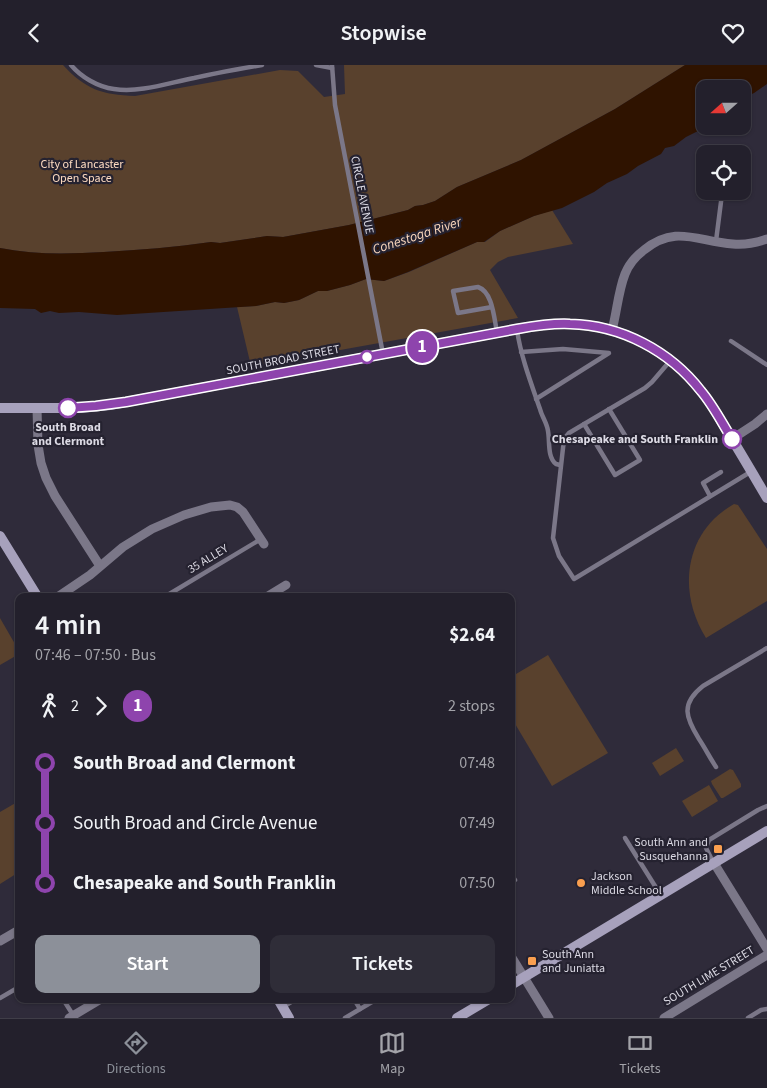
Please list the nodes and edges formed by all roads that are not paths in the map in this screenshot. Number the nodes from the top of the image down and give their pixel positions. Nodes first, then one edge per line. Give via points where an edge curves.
1 (71, 65) edge
2 (261, 65) edge
3 (316, 65) edge
4 (332, 67) edge
5 (721, 200) edge
6 (767, 239) edge
7 (716, 241) junction
8 (492, 307) junction
9 (517, 329) junction
10 (612, 330) junction
11 (497, 333) junction
12 (731, 341) dead end
13 (521, 352) junction
14 (384, 354) junction
15 (671, 360) junction
16 (767, 365) edge
17 (536, 399) junction
18 (0, 407) edge
19 (37, 408) junction
20 (609, 409) junction
21 (767, 414) edge
22 (584, 424) junction
23 (732, 439) junction
24 (560, 465) junction
25 (752, 471) junction
26 (721, 472) dead end
27 (763, 482) edge
28 (710, 496) junction
29 (767, 498) edge
30 (0, 536) edge
31 (262, 541) joint
32 (100, 566) junction
33 (286, 585) dead end
34 (34, 593) edge
35 (63, 593) edge
36 (171, 593) edge
37 (273, 593) edge
38 (767, 648) edge
39 (716, 767) dead end
40 (767, 806) edge
41 (767, 831) edge
42 (625, 838) dead end
43 (714, 863) junction
44 (661, 895) junction
45 (15, 932) edge
46 (0, 941) edge
47 (767, 949) edge
48 (767, 955) edge
49 (515, 962) edge
50 (524, 977) junction
51 (515, 983) edge
52 (15, 989) edge
53 (0, 998) edge
54 (65, 1003) edge
55 (94, 1003) edge
56 (280, 1003) edge
57 (356, 1003) edge
58 (370, 1003) edge
59 (482, 1003) edge
60 (360, 1009) junction
61 (767, 1009) edge
62 (71, 1017) edge
63 (289, 1018) edge
64 (345, 1018) edge
65 (457, 1018) edge
66 (549, 1018) edge
67 (664, 1018) edge
68 (748, 1018) edge

1 - 2 lane via 102,86 126,90
3 - 4 lane, CIRCLE AVENUE
4 - 14 lane, CIRCLE AVENUE via 335,105
5 - 7 lane
6 - 7 street via 751,244
7 - 10 street via 677,235 649,245 626,271
8 - 8 lane via 482,288 453,291 458,313
8 - 11 lane
9 - 10 main road, SOUTH BROAD STREET via 570,324
9 - 11 main road, SOUTH BROAD STREET
9 - 13 lane
10 - 15 main road, SOUTH BROAD STREET via 636,339
11 - 14 main road, SOUTH BROAD STREET
12 - 16 lane
13 - 17 lane
13 - 17 lane via 562,349 609,353
14 - 19 main road, SOUTH BROAD STREET via 126,402 82,408
15 - 20 lane via 652,382
15 - 23 main road, SOUTH BROAD STREET via 702,391
17 - 24 lane via 547,426 551,459
18 - 19 main road, SOUTH BROAD STREET
19 - 32 street via 38,445 46,478
20 - 22 lane
20 - 22 lane via 640,460 615,475
21 - 23 street
22 - 24 lane via 564,439
23 - 25 main road, SOUTH BROAD STREET
24 - 28 lane via 553,538 559,556 574,579
25 - 27 main road, SOUTH BROAD STREET
25 - 28 lane
26 - 28 lane via 703,483
27 - 29 main road, SOUTH BROAD STREET
30 - 34 main road
31 - 32 street via 243,512 223,505 167,521 123,547
31 - 36 lane, 35 ALLEY
32 - 35 street
33 - 37 street
38 - 39 lane via 702,686 691,698 688,719
40 - 43 lane via 709,840 706,848
41 - 43 main road
42 - 44 lane
43 - 44 main road
43 - 47 street
44 - 50 main road
45 - 46 street
48 - 67 street, SOUTH LIME STREET
49 - 50 street
50 - 51 main road
50 - 66 street
52 - 53 lane
54 - 62 lane
55 - 62 street
56 - 63 main road
57 - 60 lane
58 - 60 lane
59 - 65 main road
60 - 64 lane
61 - 68 lane

